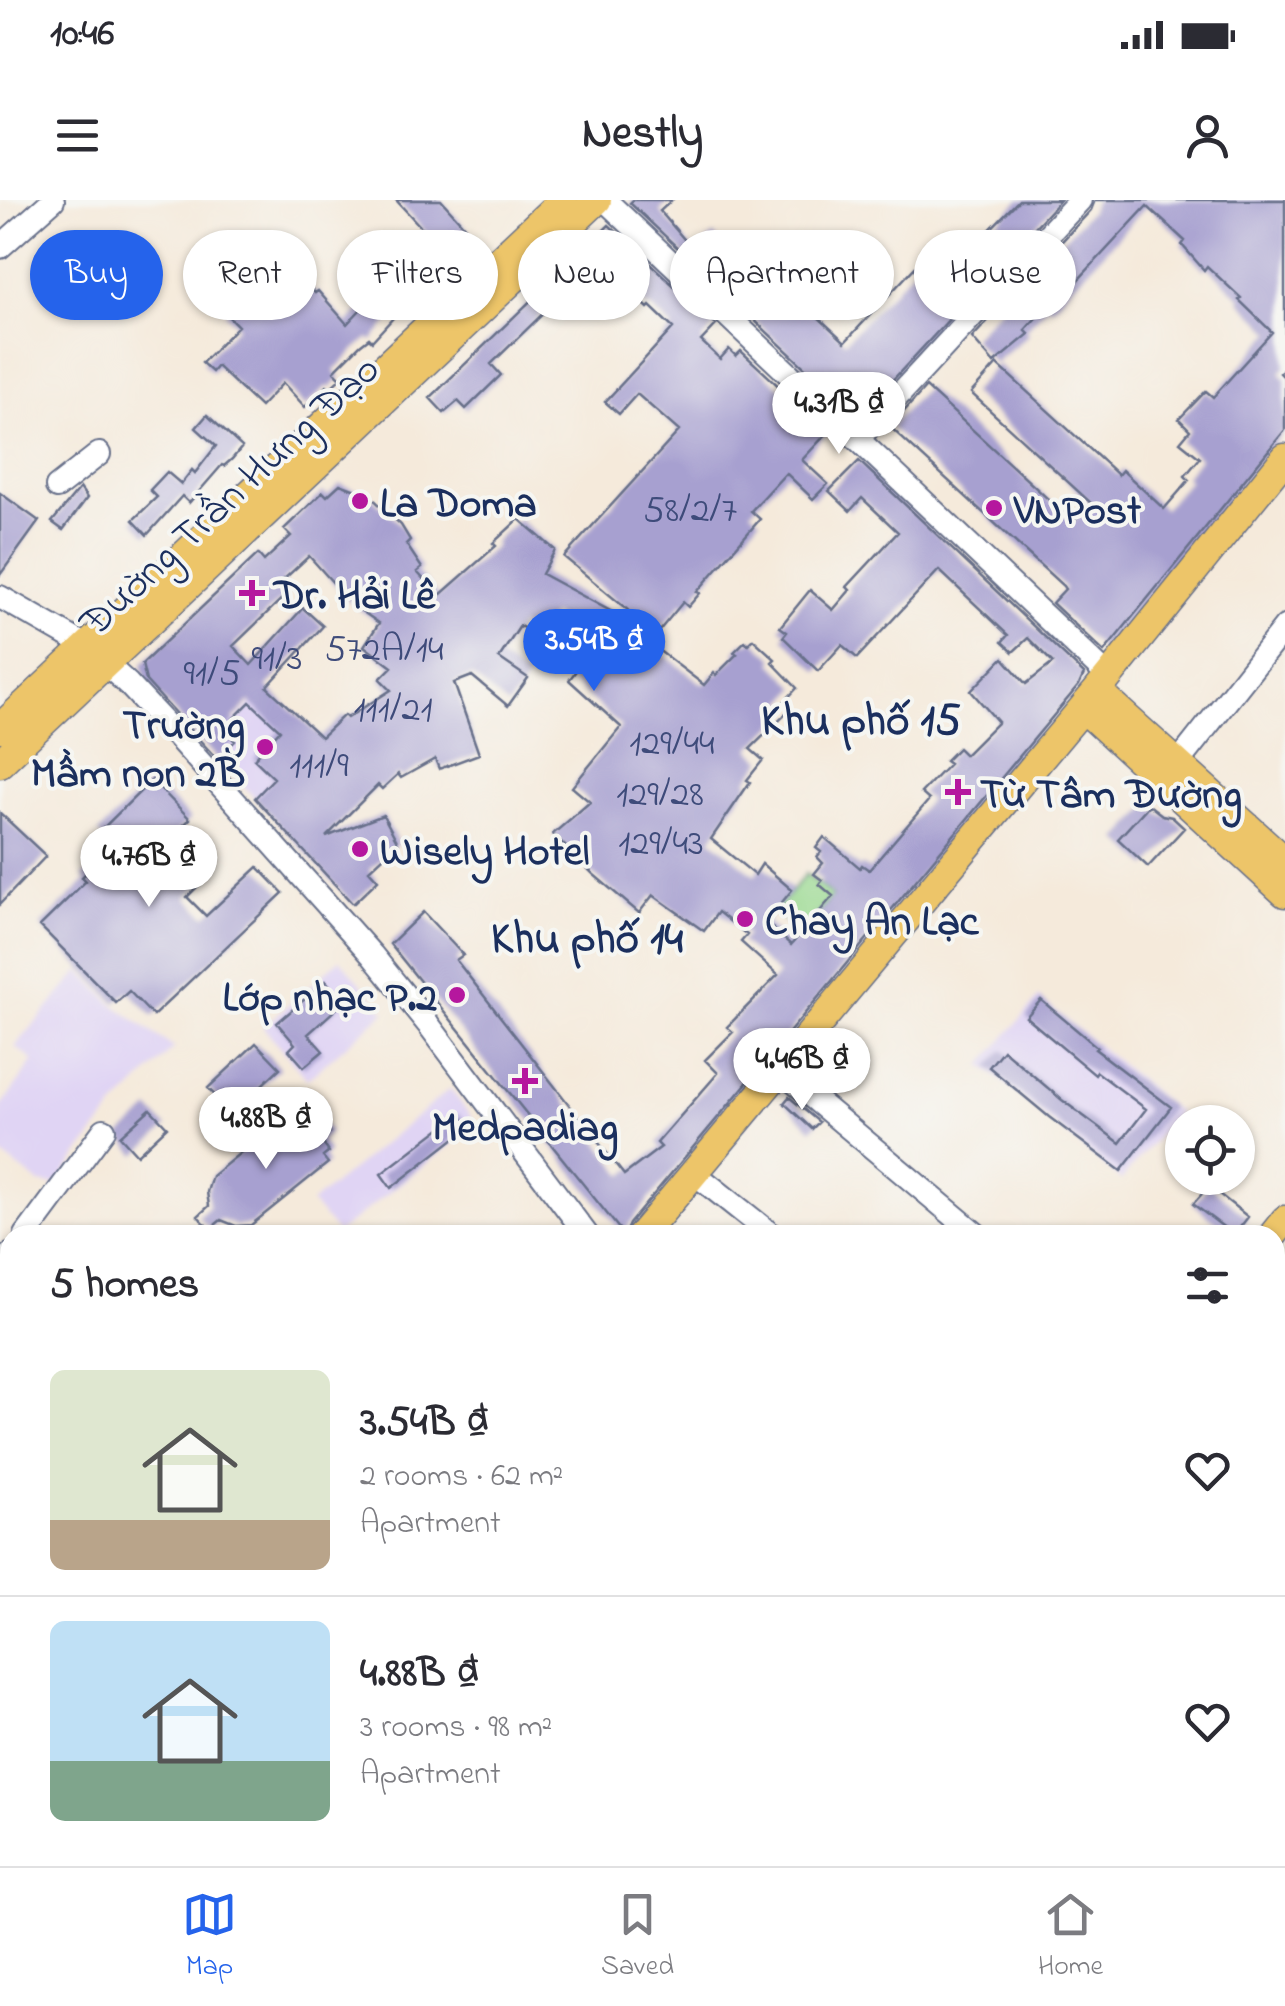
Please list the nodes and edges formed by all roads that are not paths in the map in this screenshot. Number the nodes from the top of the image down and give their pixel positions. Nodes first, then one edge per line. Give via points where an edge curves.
1 (53, 200) edge
2 (563, 200) edge
3 (597, 200) edge
4 (605, 200) edge
5 (1080, 200) edge
6 (0, 247) edge
7 (399, 371) junction
8 (858, 439) junction
9 (99, 454) dead end
10 (1285, 458) edge
11 (57, 488) dead end
12 (0, 597) edge
13 (1285, 627) edge
14 (96, 655) junction
15 (1096, 692) junction
16 (0, 728) edge
17 (0, 763) edge
18 (1177, 764) junction
19 (1285, 861) edge
20 (1285, 893) edge
21 (780, 1070) junction
22 (104, 1130) dead end
23 (694, 1173) junction
24 (33, 1225) edge
25 (579, 1225) edge
26 (650, 1225) edge
27 (759, 1225) edge
28 (964, 1225) edge

1 - 6 street
2 - 7 main road, Đường Trần Hưng Đạo
3 - 7 main road, Đường Trần Hưng Đạo
4 - 8 street
5 - 8 street
7 - 14 main road, Đường Trần Hưng Đạo
8 - 15 street
9 - 11 street
10 - 15 main road
12 - 14 street
13 - 18 street
14 - 16 main road, Đường Trần Hưng Đạo
14 - 17 main road, Đường Trần Hưng Đạo
14 - 25 street via 174,732 372,955
15 - 18 main road
15 - 20 main road
15 - 21 main road
18 - 19 main road
21 - 23 main road
21 - 28 street
22 - 24 street
23 - 26 main road
23 - 27 street

